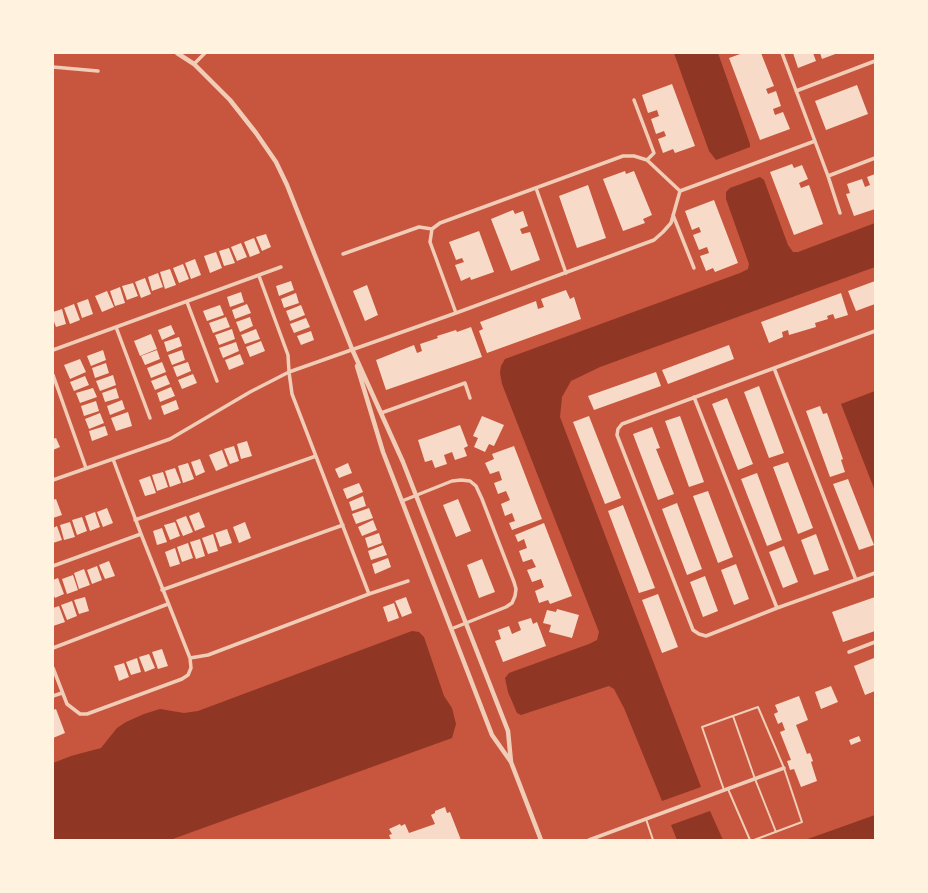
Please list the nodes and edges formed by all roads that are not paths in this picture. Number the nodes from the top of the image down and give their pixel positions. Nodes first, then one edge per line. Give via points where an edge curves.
1 (177, 53) edge
2 (205, 53) edge
3 (782, 53) edge
4 (875, 61) edge
5 (194, 64) junction
6 (53, 67) edge
7 (98, 71) dead end
8 (796, 91) junction
9 (634, 100) dead end
10 (815, 141) junction
11 (875, 158) edge
12 (647, 160) junction
13 (828, 176) junction
14 (536, 188) junction
15 (680, 191) junction
16 (840, 213) dead end
17 (673, 215) junction
18 (432, 229) junction
19 (343, 254) dead end
20 (281, 267) dead end
21 (694, 268) dead end
22 (566, 273) junction
23 (259, 276) junction
24 (187, 302) junction
25 (456, 313) junction
26 (116, 327) junction
27 (875, 331) edge
28 (352, 349) junction
29 (53, 350) edge
30 (774, 368) junction
31 (289, 372) junction
32 (53, 376) edge
33 (217, 381) dead end
34 (694, 397) junction
35 (470, 398) dead end
36 (381, 413) junction
37 (150, 418) dead end
38 (316, 456) junction
39 (114, 458) junction
40 (86, 468) junction
41 (53, 480) edge
42 (416, 496) junction
43 (402, 501) junction
44 (136, 520) junction
45 (343, 525) junction
46 (141, 534) junction
47 (53, 566) edge
48 (875, 573) edge
49 (856, 580) junction
50 (408, 581) dead end
51 (162, 590) junction
52 (369, 594) junction
53 (168, 604) junction
54 (777, 608) junction
55 (465, 623) junction
56 (451, 629) junction
57 (875, 642) edge
58 (53, 648) edge
59 (849, 652) dead end
60 (190, 658) junction
61 (53, 668) edge
62 (62, 693) junction
63 (53, 696) edge
64 (733, 716) junction
65 (511, 762) junction
66 (784, 768) junction
67 (755, 779) junction
68 (726, 789) junction
69 (646, 819) junction
70 (776, 832) junction
71 (541, 840) edge
72 (589, 840) edge
73 (653, 840) edge
74 (750, 840) edge
75 (754, 840) edge

1 - 5 street
2 - 5 street
3 - 8 street
4 - 8 street
5 - 28 street via 230,100 276,162 295,203
6 - 7 street
8 - 10 street
9 - 12 street via 654,153
10 - 13 street
10 - 15 street
11 - 13 street
12 - 14 street via 623,156
12 - 15 street
13 - 16 street
14 - 18 street via 440,223
14 - 22 street
15 - 17 street
17 - 21 street
17 - 22 street via 671,223 654,240
18 - 19 street via 420,227
18 - 25 street via 430,242
20 - 23 street
22 - 25 street
23 - 24 street
23 - 31 street via 288,355
24 - 26 street
24 - 33 street
25 - 28 street
26 - 29 street
26 - 37 street
27 - 30 street
28 - 31 street
28 - 36 street
28 - 43 street via 383,452
30 - 34 street
30 - 49 street
31 - 38 street via 292,394
31 - 39 street via 170,439
32 - 40 street
34 - 54 street
34 - 54 street via 622,424 617,435 693,630 706,636
35 - 36 street via 465,383
36 - 42 street
38 - 44 street
38 - 45 street
39 - 40 street
39 - 44 street
40 - 41 street
42 - 43 street
42 - 55 street
42 - 55 street via 452,481 461,480 470,481 476,486 482,499 516,589 512,603
43 - 56 street
44 - 46 street
45 - 51 street
45 - 52 street
46 - 47 street
46 - 51 street
48 - 49 street
49 - 54 street
50 - 52 street
51 - 53 street
52 - 60 street via 208,655
53 - 58 street
53 - 60 street
55 - 56 street
55 - 65 street via 508,731
56 - 65 street via 492,735
57 - 59 street
60 - 62 street via 191,668 188,675 182,679 87,714 73,710
61 - 62 street
62 - 63 street
64 - 66 lane via 758,707
64 - 67 lane
64 - 68 lane via 702,726
65 - 71 street
66 - 67 street
66 - 70 lane via 802,822
67 - 68 street
67 - 70 lane
68 - 69 street
68 - 74 lane
69 - 72 street
69 - 73 lane
70 - 75 lane

